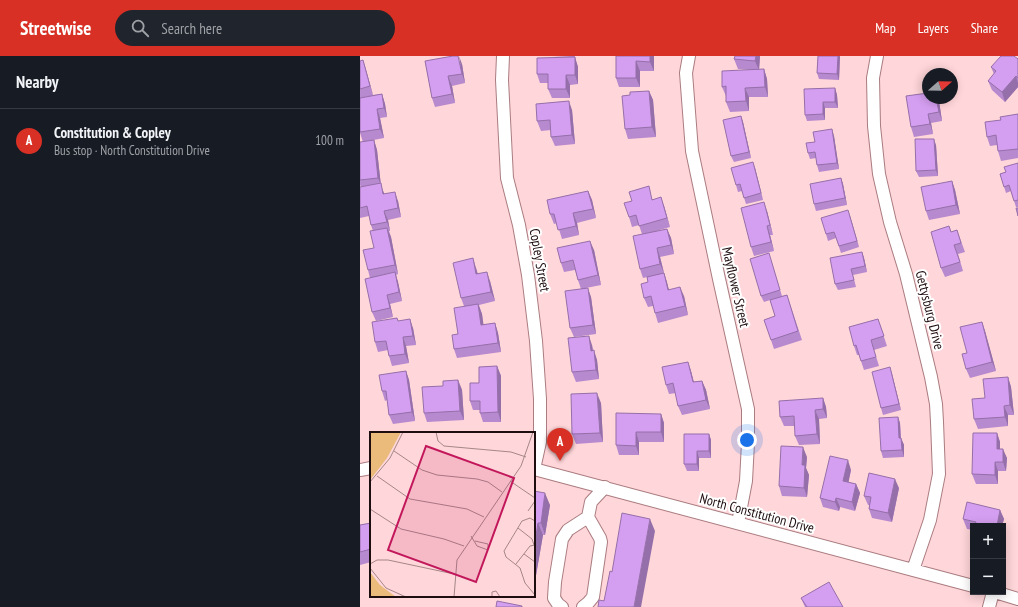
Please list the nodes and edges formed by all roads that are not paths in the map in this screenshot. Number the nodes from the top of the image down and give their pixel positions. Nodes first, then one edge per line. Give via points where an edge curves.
1 (504, 56) edge
2 (689, 56) edge
3 (876, 56) edge
4 (535, 464) edge
5 (370, 468) edge
6 (535, 469) edge
7 (360, 470) edge
8 (606, 487) junction
9 (588, 517) junction
10 (738, 523) junction
11 (913, 570) junction
12 (970, 585) edge
13 (993, 595) edge
14 (1004, 595) edge
15 (1018, 599) edge
16 (562, 607) edge
17 (583, 607) edge
18 (989, 607) edge

1 - 4 street, Copley Street via 502,80 507,178 528,275 536,341 540,442
2 - 10 street, Mayflower Street via 686,73 692,151 748,409 746,481
3 - 11 street, Gettysburg Drive via 873,78 879,174 906,274 936,404 939,474 930,520
5 - 7 street
6 - 8 street, North Constitution Drive
8 - 9 street via 591,502
8 - 10 street, North Constitution Drive
9 - 16 street via 568,530 562,539 554,582 554,598
9 - 17 street via 601,542 593,597
10 - 11 street, North Constitution Drive
11 - 12 street, North Constitution Drive
13 - 18 street
14 - 15 street

